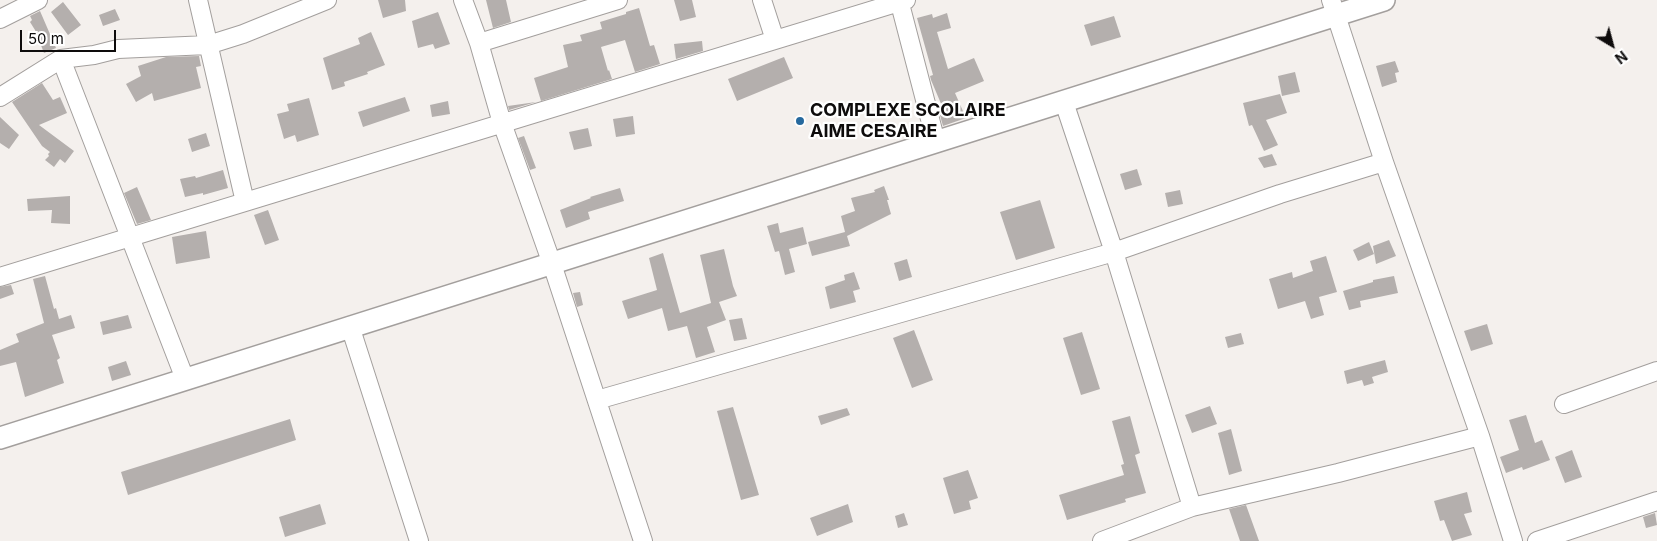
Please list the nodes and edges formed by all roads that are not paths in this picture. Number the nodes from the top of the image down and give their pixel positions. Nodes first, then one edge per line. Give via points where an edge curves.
1 (38, 0) edge
2 (198, 0) edge
3 (327, 0) edge
4 (463, 0) edge
5 (618, 0) edge
6 (762, 0) edge
7 (1384, 0) edge
8 (902, 1) edge
9 (1334, 8) edge
10 (0, 19) edge
11 (775, 40) junction
12 (479, 43) junction
13 (208, 45) junction
14 (61, 59) junction
15 (0, 96) edge
16 (1064, 102) junction
17 (502, 124) junction
18 (936, 142) junction
19 (1384, 162) junction
20 (244, 202) junction
21 (131, 237) junction
22 (1114, 252) junction
23 (552, 264) junction
24 (0, 277) edge
25 (350, 326) junction
26 (1657, 371) edge
27 (185, 379) junction
28 (597, 400) junction
29 (1564, 404) dead end
30 (1480, 436) junction
31 (0, 438) edge
32 (1657, 501) edge
33 (1192, 507) junction
34 (419, 541) edge
35 (643, 541) edge
36 (1102, 541) edge
37 (1513, 541) edge
38 (1537, 541) edge

1 - 10 street
2 - 13 street
3 - 13 street
4 - 12 street
5 - 12 street
6 - 11 street
7 - 9 main road
8 - 11 street
8 - 18 street
9 - 16 main road
9 - 19 street
11 - 17 street
12 - 17 street
13 - 14 street via 118,49
13 - 20 street
14 - 15 street
14 - 21 street
16 - 18 main road
16 - 22 street
17 - 20 street
17 - 23 street
18 - 23 main road
19 - 22 street via 1280,194
19 - 30 street
20 - 21 street
21 - 24 street
21 - 27 street
22 - 28 street
22 - 33 street
23 - 25 main road
23 - 28 street
25 - 27 main road
25 - 34 street
26 - 29 street
27 - 31 main road
28 - 35 street
30 - 33 street
30 - 37 street
32 - 38 street
33 - 36 street

